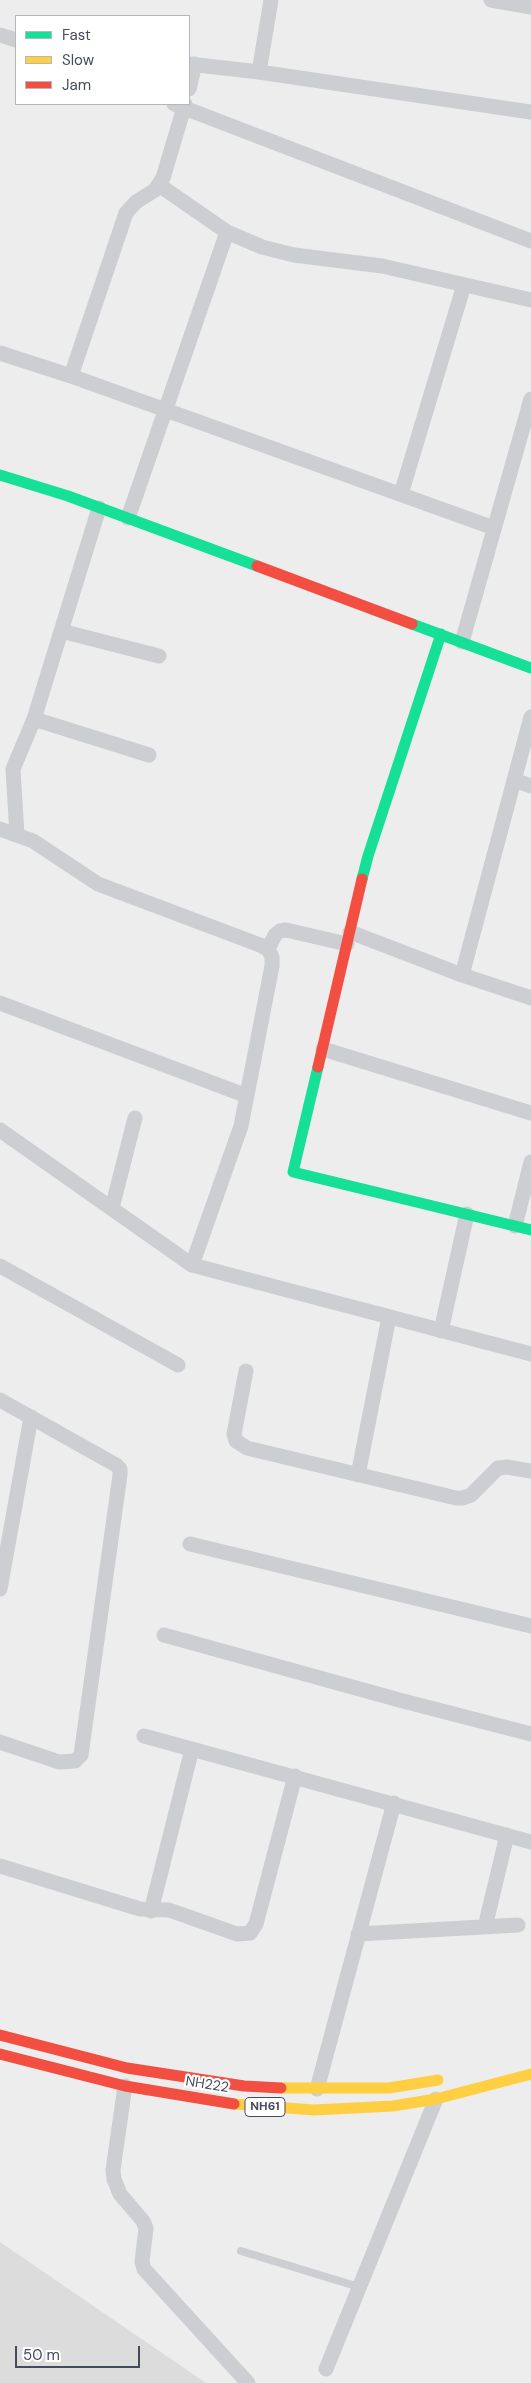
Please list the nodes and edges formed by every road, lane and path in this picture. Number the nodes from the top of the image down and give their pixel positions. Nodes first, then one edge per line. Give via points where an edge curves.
1 (271, 0) edge
2 (491, 0) edge
3 (531, 7) edge
4 (0, 35) edge
5 (15, 40) edge
6 (192, 64) edge
7 (259, 72) junction
8 (190, 81) edge
9 (181, 105) edge
10 (531, 112) edge
11 (159, 185) junction
12 (227, 232) junction
13 (531, 241) edge
14 (464, 285) junction
15 (531, 300) edge
16 (0, 353) edge
17 (71, 376) junction
18 (531, 400) edge
19 (167, 410) junction
20 (0, 475) edge
21 (401, 494) junction
22 (99, 508) junction
23 (128, 518) junction
24 (494, 528) junction
25 (61, 631) junction
26 (441, 634) junction
27 (462, 642) junction
28 (159, 656) dead end
29 (531, 668) edge
30 (531, 717) edge
31 (34, 719) junction
32 (149, 755) dead end
33 (514, 780) junction
34 (531, 786) edge
35 (0, 829) edge
36 (17, 835) junction
37 (349, 938) junction
38 (268, 949) junction
39 (462, 975) junction
40 (531, 998) edge
41 (0, 1004) edge
42 (322, 1049) junction
43 (247, 1096) junction
44 (531, 1113) edge
45 (135, 1118) dead end
46 (0, 1130) edge
47 (531, 1162) edge
48 (112, 1208) junction
49 (467, 1214) junction
50 (515, 1226) junction
51 (531, 1230) edge
52 (192, 1265) junction
53 (0, 1266) edge
54 (389, 1317) junction
55 (442, 1330) junction
56 (531, 1354) edge
57 (178, 1365) dead end
58 (246, 1371) dead end
59 (0, 1400) edge
60 (31, 1417) junction
61 (531, 1471) edge
62 (358, 1474) junction
63 (190, 1544) dead end
64 (0, 1588) edge
65 (531, 1626) edge
66 (164, 1635) dead end
67 (531, 1734) edge
68 (144, 1736) dead end
69 (0, 1742) edge
70 (192, 1749) junction
71 (295, 1776) junction
72 (394, 1803) junction
73 (507, 1835) junction
74 (531, 1842) edge
75 (0, 1866) edge
76 (151, 1911) junction
77 (518, 1925) dead end
78 (485, 1927) junction
79 (358, 1934) junction
80 (0, 2036) edge
81 (0, 2054) edge
82 (531, 2074) edge
83 (453, 2076) dead end
84 (125, 2086) junction
85 (317, 2089) junction
86 (436, 2099) junction
87 (241, 2251) dead end
88 (360, 2287) junction
89 (326, 2369) dead end
90 (248, 2383) edge

1 - 7 street
2 - 3 street
4 - 5 street
6 - 7 street
6 - 8 street
7 - 10 street
9 - 11 street
9 - 13 street
11 - 12 street
11 - 17 street via 130,206 126,213
12 - 14 street via 262,247 294,255 382,266
12 - 19 street
14 - 15 street
14 - 21 street
16 - 17 street
17 - 19 street
18 - 24 street
19 - 21 street
19 - 23 street
20 - 22 main road
21 - 24 street
22 - 23 main road
22 - 25 street
23 - 26 main road
24 - 27 street
25 - 28 street
25 - 31 street
26 - 27 main road
26 - 37 main road via 368,856
27 - 29 main road
30 - 33 street
31 - 32 street
31 - 36 street via 13,769
33 - 34 street
33 - 39 street
35 - 36 street
36 - 38 street via 44,847 98,884
37 - 38 street via 286,930 275,935
37 - 39 street
37 - 42 main road
38 - 43 street via 272,966
39 - 40 street
41 - 43 street
42 - 44 street
42 - 49 main road via 293,1172
43 - 52 street via 240,1126
45 - 48 street
46 - 48 street
47 - 50 street
48 - 52 street
49 - 50 main road
49 - 55 street
50 - 51 main road
52 - 54 street
53 - 57 street
54 - 55 street
54 - 62 street
55 - 56 street
58 - 62 street via 234,1434 240,1445
59 - 60 street
60 - 64 street
60 - 69 street via 116,1465 120,1475 81,1755 75,1761 60,1762
61 - 62 street via 498,1468 463,1498
63 - 65 street
66 - 67 street
68 - 70 street
70 - 71 street
70 - 76 street
71 - 72 street
71 - 76 street via 256,1924 250,1933 237,1934 169,1910
72 - 73 street
72 - 79 street
73 - 74 street
73 - 78 street
75 - 76 street
77 - 78 street
78 - 79 street
79 - 85 street
80 - 85 main road, NH222 / NH61 via 127,2068 178,2077 244,2086
81 - 84 main road, NH222 / NH61
82 - 86 main road, NH222 / NH61
83 - 85 main road, NH222 / NH61 via 389,2088
84 - 86 main road, NH222 / NH61 via 243,2105 314,2110 393,2106
84 - 90 street via 113,2170 120,2194 146,2228 144,2269
86 - 88 street
87 - 88 lane
88 - 89 street

